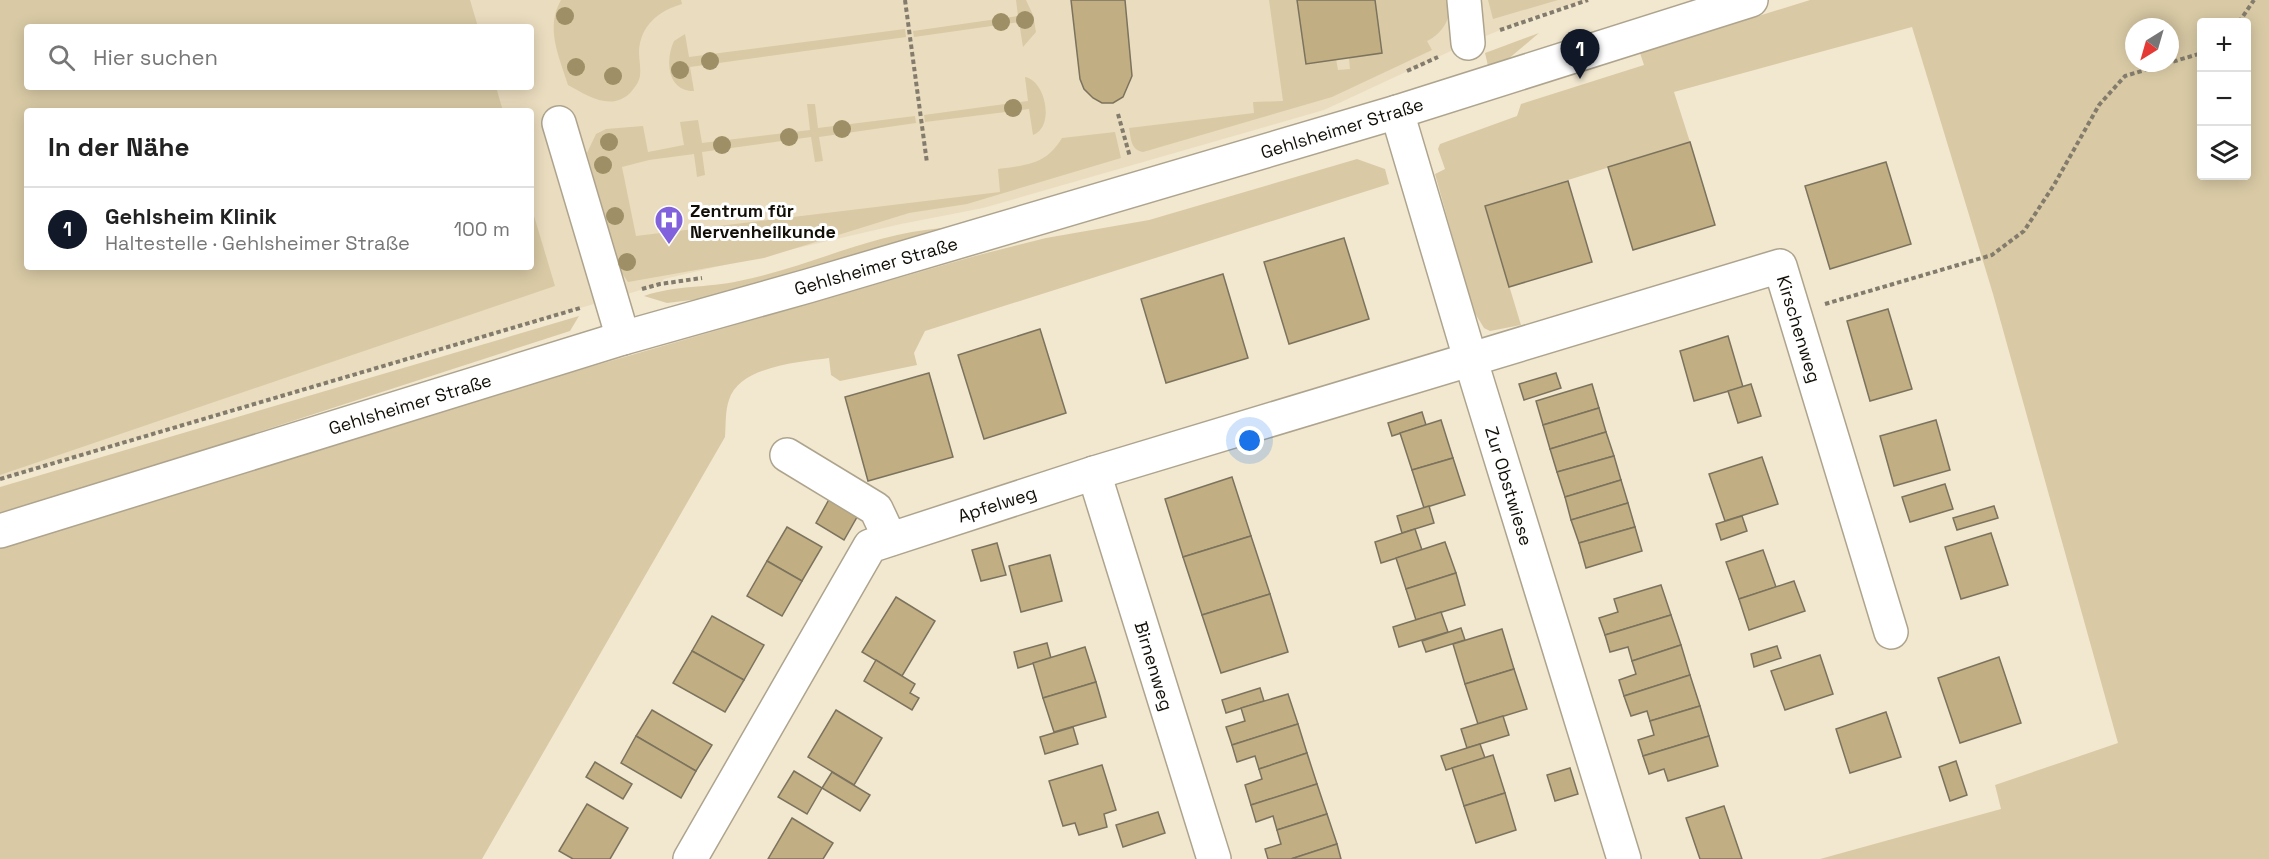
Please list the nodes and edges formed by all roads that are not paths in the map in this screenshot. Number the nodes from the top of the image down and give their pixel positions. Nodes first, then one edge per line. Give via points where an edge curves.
1 (1464, 0) edge
2 (1751, 0) edge
3 (1468, 43) road end
4 (1397, 112) junction
5 (559, 123) dead end
6 (623, 338) junction
7 (1470, 358) junction
8 (787, 455) dead end
9 (1094, 473) junction
10 (0, 531) edge
11 (890, 539) junction
12 (1891, 632) dead end
13 (690, 859) edge
14 (1214, 859) edge
15 (1624, 859) edge

1 - 3 street
2 - 4 street, Gehlsheimer Straße
4 - 6 street, Gehlsheimer Straße
4 - 7 street, Zur Obstwiese
5 - 6 street
6 - 10 street, Gehlsheimer Straße
7 - 9 street, Apfelweg
7 - 12 street, Kirschenweg via 1780,266
7 - 15 street, Zur Obstwiese
8 - 11 street via 876,509
9 - 11 street, Apfelweg
9 - 14 street, Birnenweg
11 - 13 street, Apfelweg via 870,546

